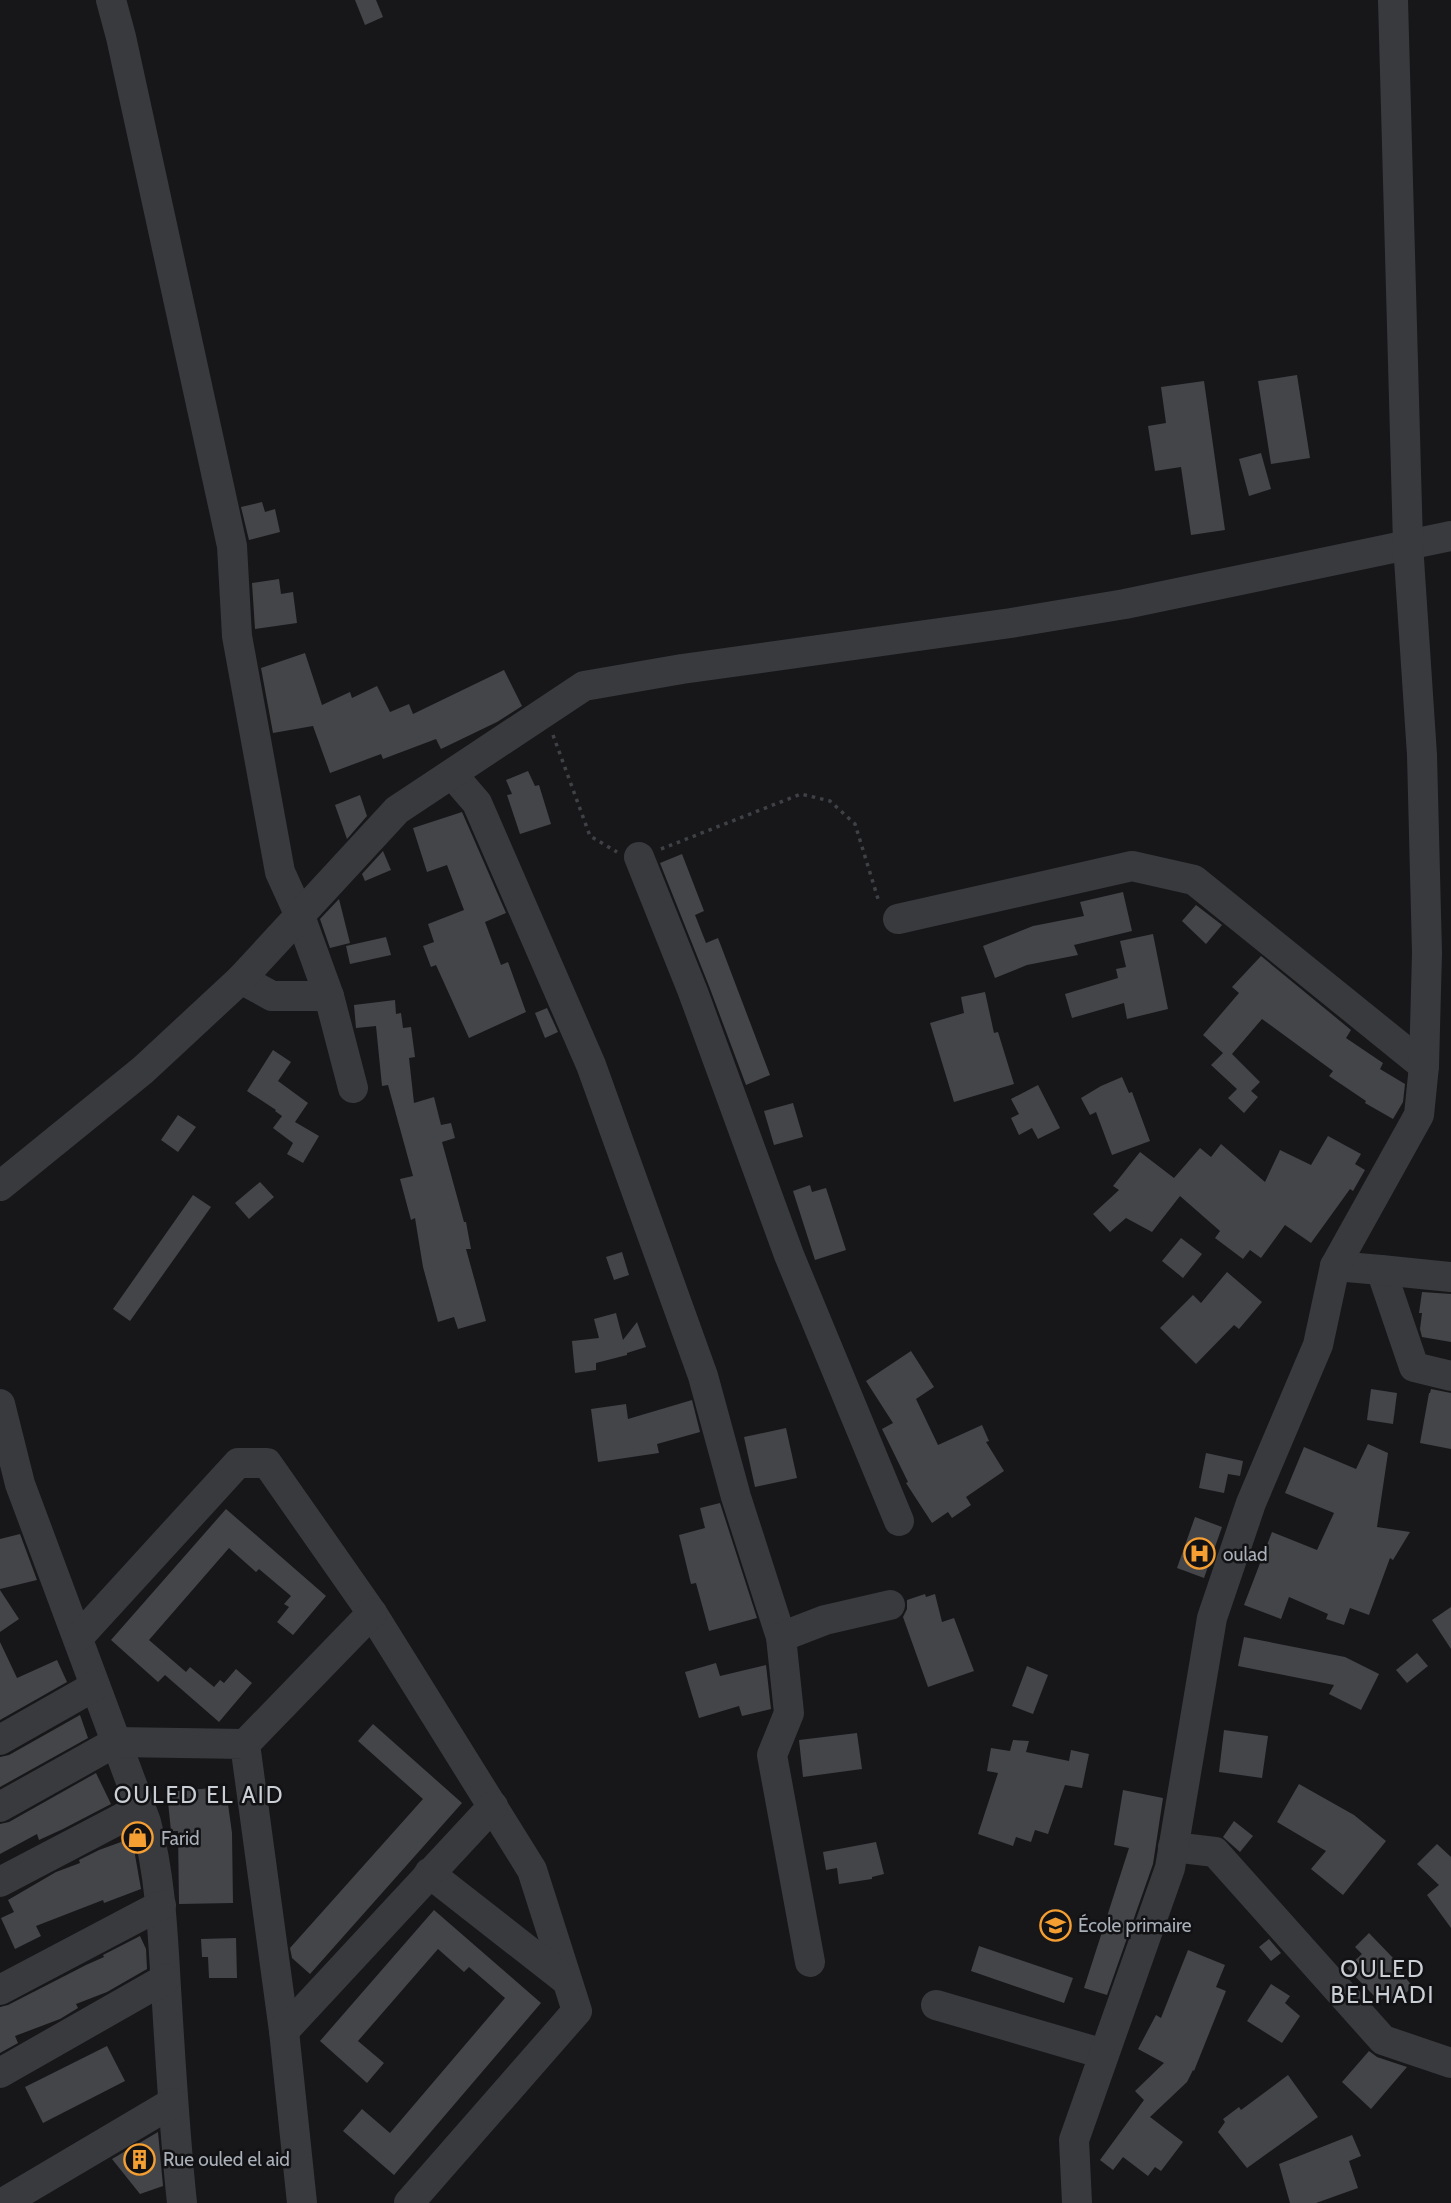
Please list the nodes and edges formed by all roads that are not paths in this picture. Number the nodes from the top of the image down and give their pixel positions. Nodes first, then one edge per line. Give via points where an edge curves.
1 (111, 0) edge
2 (1393, 0) edge
3 (1451, 536) edge
4 (1408, 544) junction
5 (452, 774) junction
6 (639, 857) road end
7 (300, 916) junction
8 (898, 919) road end
9 (241, 979) junction
10 (329, 996) junction
11 (1424, 1066) junction
12 (353, 1088) dead end
13 (0, 1186) edge
14 (1335, 1266) junction
15 (1381, 1269) junction
16 (1451, 1277) edge
17 (1451, 1376) edge
18 (0, 1404) edge
19 (899, 1521) dead end
20 (890, 1605) dead end
21 (372, 1613) junction
22 (781, 1637) junction
23 (78, 1638) junction
24 (95, 1686) junction
25 (0, 1740) edge
26 (116, 1742) junction
27 (245, 1744) junction
28 (493, 1806) junction
29 (0, 1807) edge
30 (141, 1808) junction
31 (1173, 1847) junction
32 (429, 1873) junction
33 (0, 1882) edge
34 (161, 1905) junction
35 (810, 1962) dead end
36 (165, 1979) junction
37 (567, 1981) junction
38 (0, 1990) edge
39 (936, 2006) dead end
40 (284, 2031) junction
41 (1104, 2054) junction
42 (1451, 2063) edge
43 (0, 2073) edge
44 (172, 2103) junction
45 (3, 2203) edge
46 (182, 2203) edge
47 (302, 2203) edge
48 (409, 2203) edge
49 (1077, 2203) edge

1 - 7 street via 232,547 237,636 280,872
2 - 4 street
3 - 4 street
4 - 5 street via 1125,604 584,686
4 - 11 street via 1422,755 1427,953
5 - 7 street via 397,810
5 - 22 street via 477,803 591,1065 703,1376
6 - 19 street via 789,1255
7 - 9 street
7 - 10 street
8 - 11 street via 1132,866 1194,880
9 - 10 street via 272,996
9 - 13 street via 143,1070
10 - 12 street
11 - 14 street via 1419,1115
14 - 15 street
14 - 31 street via 1318,1345 1251,1503 1212,1618
15 - 16 street
15 - 17 street via 1414,1367
18 - 23 street via 20,1484
20 - 22 street via 825,1620
21 - 23 street via 267,1463 238,1463
21 - 27 street
21 - 28 street
22 - 35 street via 789,1713 772,1755
23 - 24 street
24 - 25 street
24 - 26 street
26 - 27 street
26 - 29 street
26 - 30 street
27 - 40 street
28 - 32 street
28 - 37 street via 532,1870
30 - 33 street
30 - 34 street
31 - 41 street via 1170,1868
31 - 42 street via 1215,1852 1383,2040
32 - 37 street
32 - 40 street
34 - 36 street
34 - 38 street
36 - 43 street
36 - 44 street
37 - 48 street via 576,2011
39 - 41 street
40 - 47 street
41 - 49 street via 1074,2140
44 - 45 street
44 - 46 street

